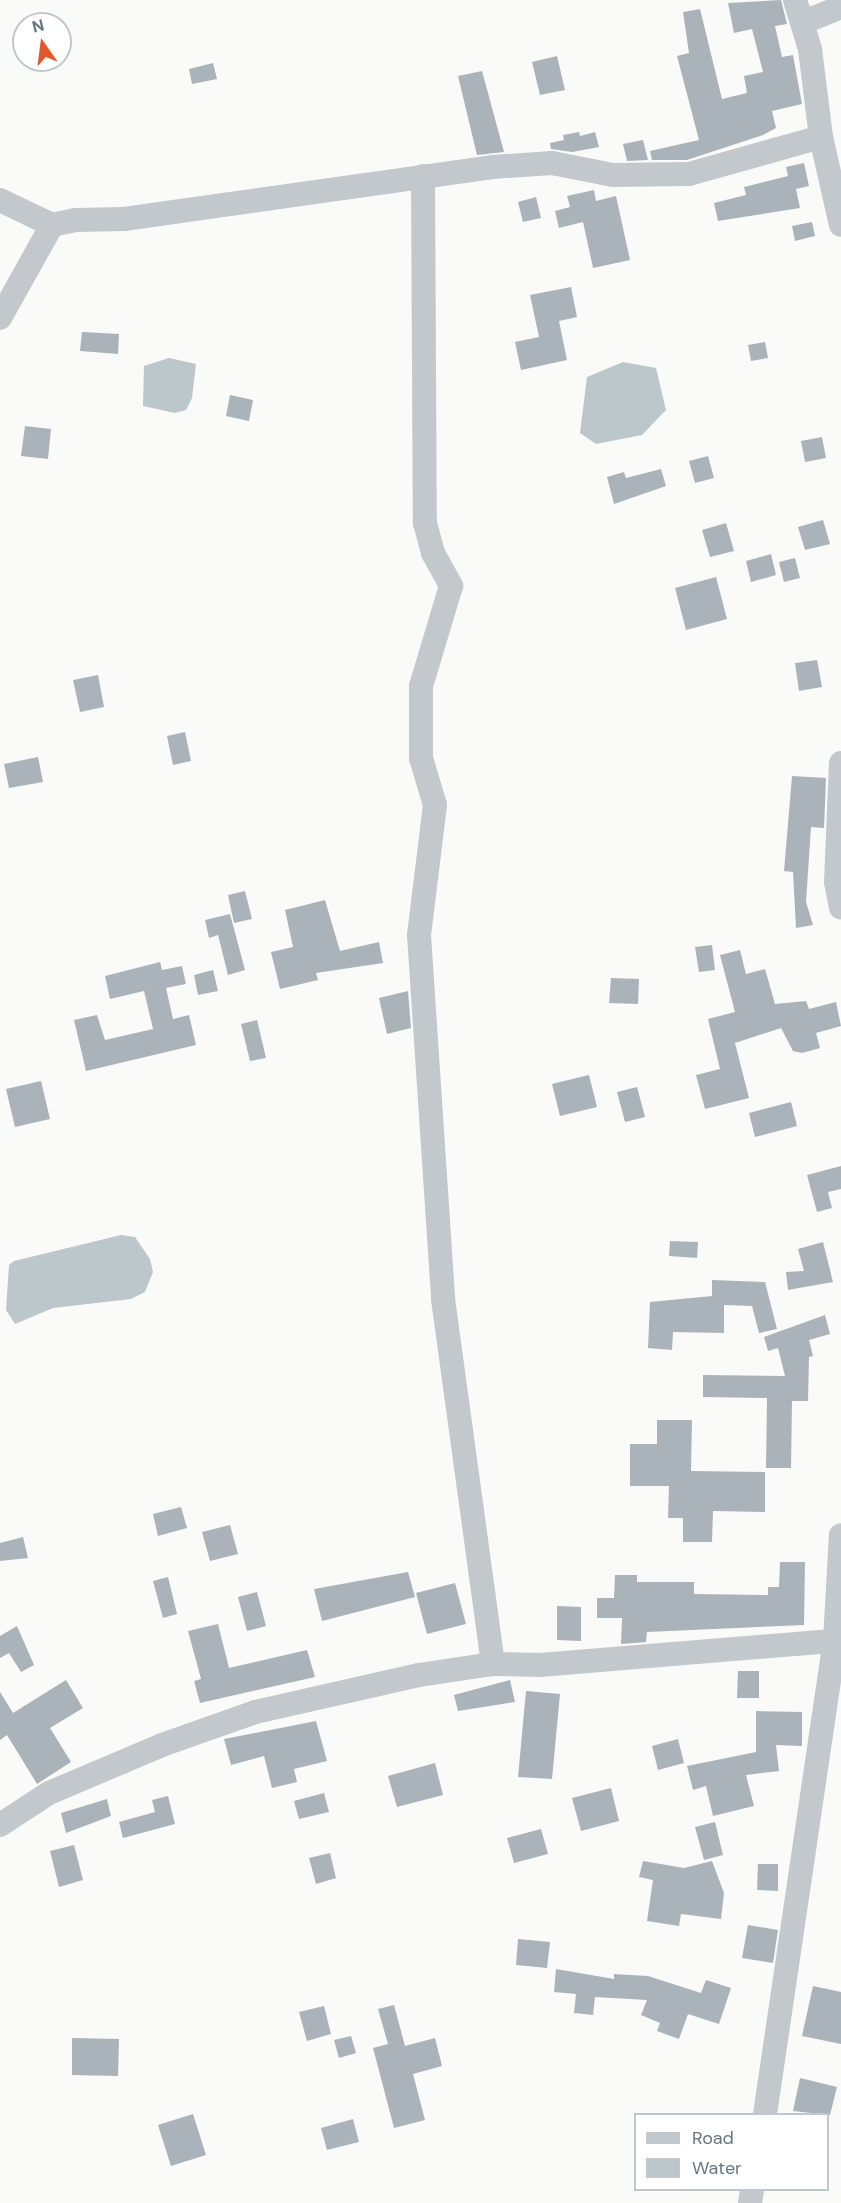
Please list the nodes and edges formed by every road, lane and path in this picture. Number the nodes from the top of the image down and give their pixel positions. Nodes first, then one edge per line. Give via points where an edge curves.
1 (841, 8) edge
2 (800, 11) edge
3 (821, 137) junction
4 (423, 176) junction
5 (0, 201) edge
6 (52, 225) junction
7 (841, 225) edge
8 (0, 318) edge
9 (841, 763) edge
10 (841, 908) edge
11 (841, 1534) edge
12 (835, 1641) junction
13 (493, 1664) junction
14 (0, 1825) edge
15 (765, 2113) edge

1 - 2 street
2 - 3 street
3 - 4 street via 689,174 613,175 552,163
3 - 7 street
4 - 6 street
4 - 13 street via 425,523 433,552 451,586 422,686 421,758 435,806 420,935 443,1299
5 - 6 street
6 - 8 street
9 - 10 street via 836,882
11 - 12 street
12 - 13 street via 540,1665
12 - 15 street
13 - 14 street via 419,1675 255,1712 49,1793

